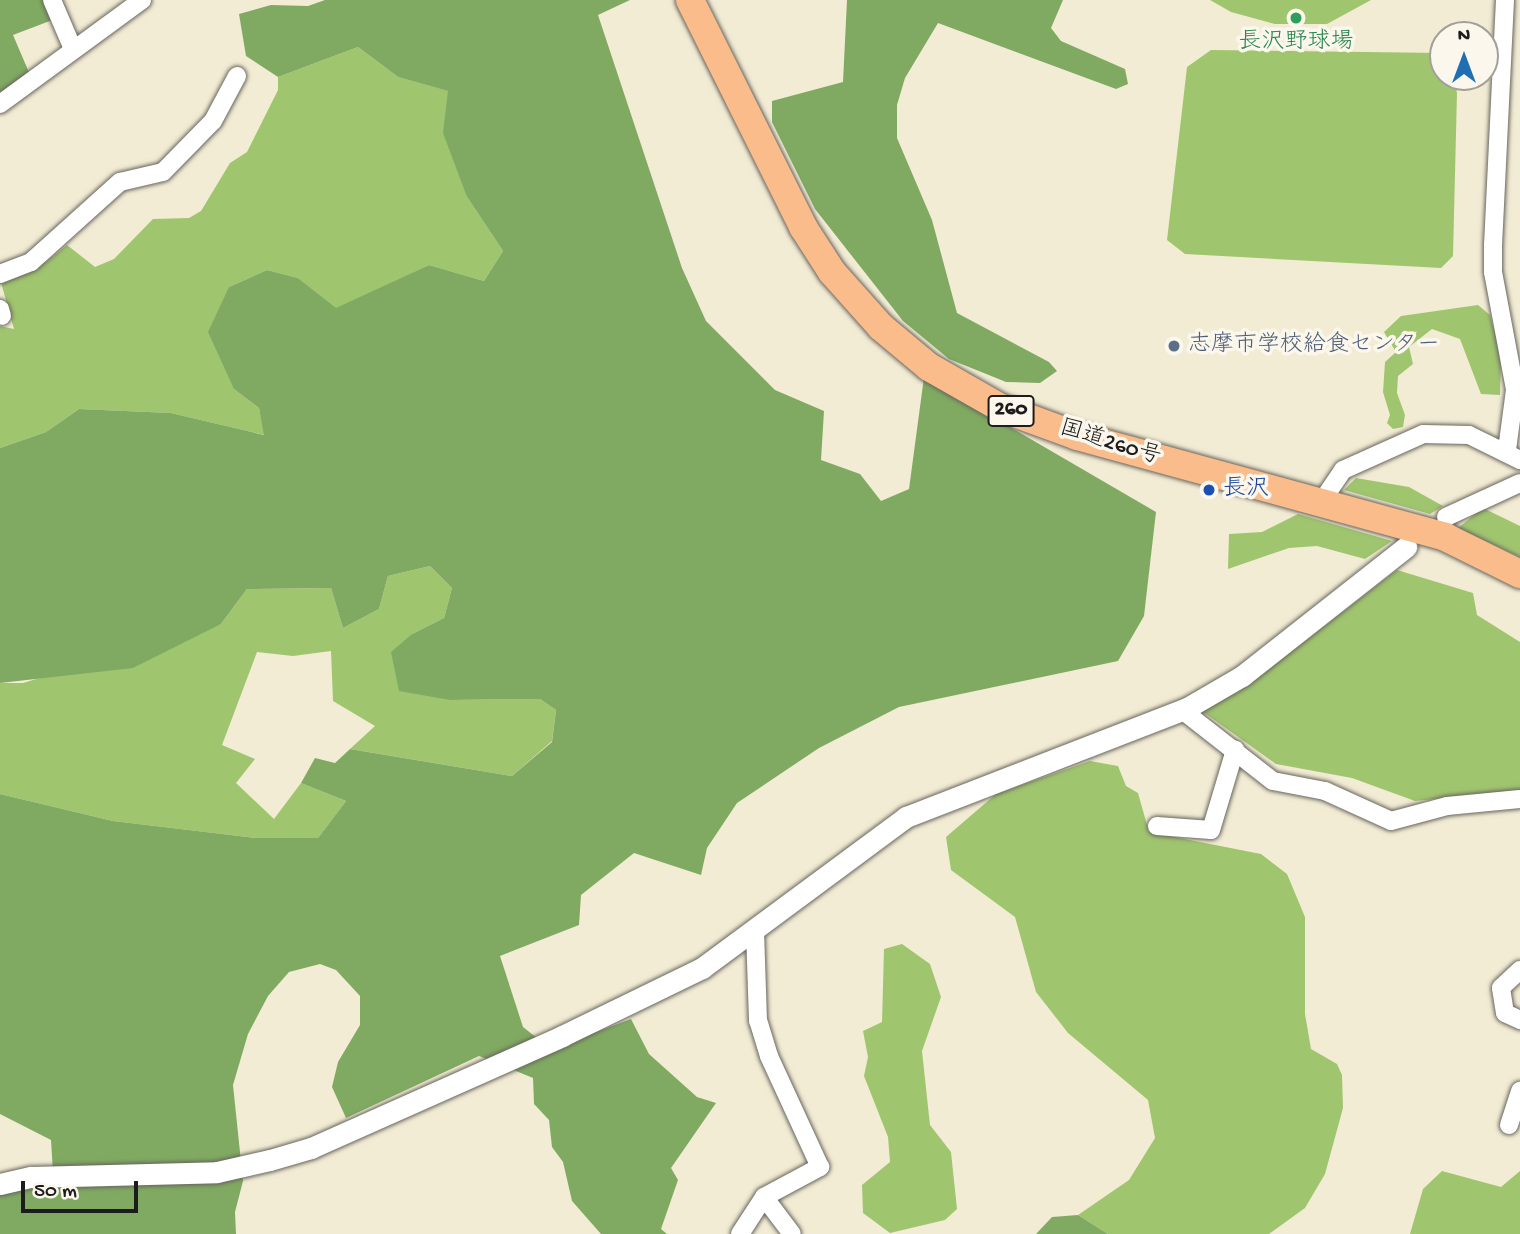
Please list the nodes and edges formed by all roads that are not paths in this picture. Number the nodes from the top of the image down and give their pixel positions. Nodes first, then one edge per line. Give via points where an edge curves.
1 (52, 0) edge
2 (142, 0) edge
3 (690, 0) edge
4 (1505, 0) edge
5 (73, 49) junction
6 (237, 76) dead end
7 (0, 104) edge
8 (0, 274) edge
9 (1513, 455) edge
10 (1520, 483) edge
11 (1320, 504) junction
12 (1446, 517) dead end
13 (1406, 547) dead end
14 (1520, 574) edge
15 (1182, 710) junction
16 (1235, 750) junction
17 (1520, 799) edge
18 (1157, 826) dead end
19 (755, 931) junction
20 (1520, 970) edge
21 (1520, 1020) edge
22 (1520, 1091) edge
23 (1509, 1125) dead end
24 (0, 1184) edge
25 (764, 1197) junction
26 (740, 1234) edge
27 (792, 1234) edge

1 - 5 street
2 - 5 street
3 - 11 highway, 国道260号 / 260 via 803,227 832,272 881,327 929,367 1001,408 1066,432
4 - 9 street via 1493,272 1515,390
5 - 7 street
6 - 8 street via 214,121 163,172 120,181 31,262
9 - 11 street via 1469,435 1423,434 1343,470
10 - 12 street
11 - 14 highway, 国道260号 / 260 via 1445,537
13 - 15 street via 1242,676
15 - 16 street
15 - 19 street via 906,817 819,877
16 - 17 street via 1273,781 1325,791 1391,821 1447,806
16 - 18 street via 1210,830
19 - 24 street via 660,990 311,1148 217,1172 31,1177
19 - 25 street via 758,1021 768,1056 820,1167
20 - 21 street via 1501,988 1505,1013
22 - 23 street
25 - 26 street
25 - 27 street

